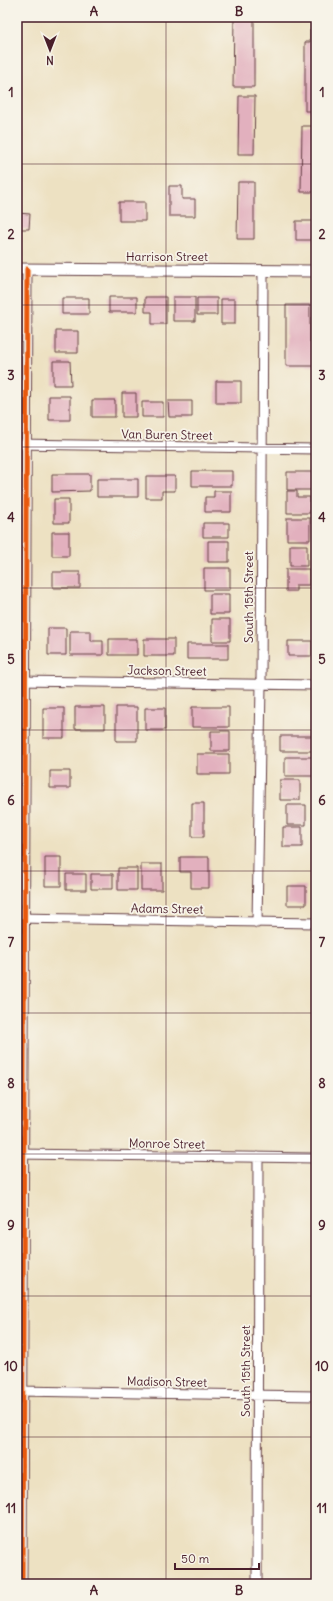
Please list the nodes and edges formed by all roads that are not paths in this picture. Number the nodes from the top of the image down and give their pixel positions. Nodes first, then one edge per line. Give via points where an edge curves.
1 (22, 269) edge
2 (263, 271) junction
3 (316, 271) edge
4 (21, 444) edge
5 (261, 448) junction
6 (316, 449) edge
7 (21, 681) edge
8 (261, 684) junction
9 (316, 685) edge
10 (21, 918) edge
11 (257, 923) junction
12 (316, 923) edge
13 (20, 1154) edge
14 (258, 1157) junction
15 (316, 1158) edge
16 (20, 1392) edge
17 (258, 1395) junction
18 (316, 1396) edge
19 (22, 1584) edge
20 (257, 1584) edge

1 - 2 street, Harrison Street
1 - 4 street
2 - 3 street, Harrison Street
2 - 5 street, South 15th Street
4 - 5 street, Van Buren Street
4 - 7 street
5 - 6 street, Van Buren Street
5 - 8 street, South 15th Street
7 - 8 street, Jackson Street
7 - 10 street
8 - 9 street, Jackson Street
8 - 11 street, South 15th Street
10 - 11 street, Adams Street
10 - 13 street
11 - 12 street, Adams Street
13 - 14 street, Monroe Street
13 - 16 street
14 - 15 street, Monroe Street
14 - 17 street, South 15th Street
16 - 17 street, Madison Street
16 - 19 street
17 - 18 street, Madison Street
17 - 20 street, South 15th Street

